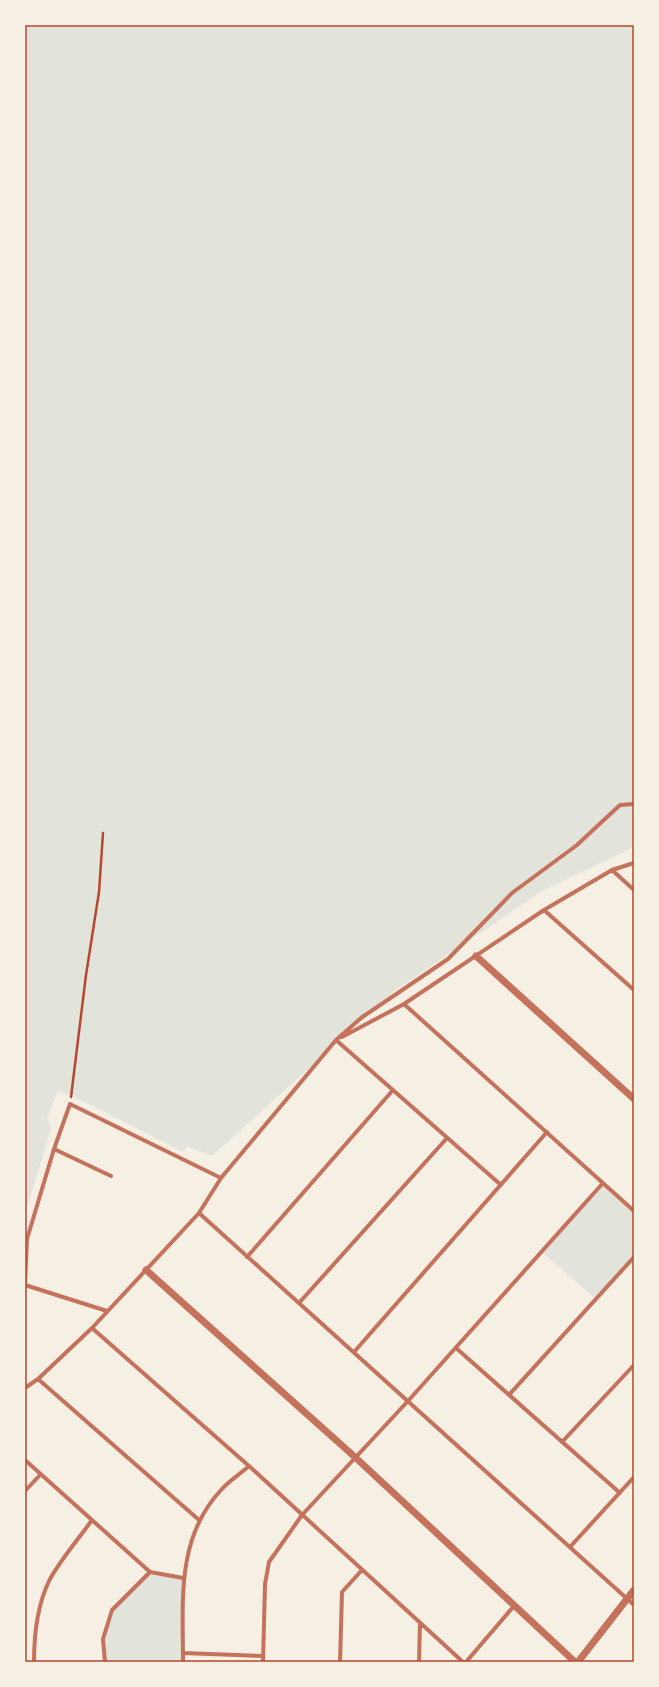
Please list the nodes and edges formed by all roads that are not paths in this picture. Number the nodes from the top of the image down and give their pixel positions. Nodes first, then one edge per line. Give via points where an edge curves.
1 (634, 804) edge
2 (634, 863) edge
3 (612, 870) junction
4 (634, 890) edge
5 (544, 910) junction
6 (476, 956) junction
7 (634, 990) edge
8 (404, 1004) junction
9 (336, 1040) junction
10 (393, 1090) junction
11 (634, 1099) edge
12 (547, 1132) junction
13 (447, 1138) junction
14 (54, 1149) junction
15 (111, 1176) dead end
16 (221, 1178) junction
17 (603, 1183) junction
18 (501, 1185) junction
19 (634, 1203) edge
20 (630, 1207) junction
21 (634, 1211) edge
22 (199, 1213) junction
23 (247, 1257) junction
24 (634, 1257) edge
25 (146, 1270) junction
26 (25, 1285) edge
27 (298, 1303) junction
28 (107, 1311) junction
29 (92, 1328) junction
30 (456, 1348) junction
31 (354, 1352) junction
32 (634, 1365) edge
33 (38, 1379) junction
34 (25, 1388) edge
35 (509, 1395) junction
36 (408, 1401) junction
37 (562, 1442) junction
38 (356, 1458) junction
39 (25, 1460) edge
40 (249, 1466) junction
41 (41, 1474) junction
42 (634, 1477) edge
43 (25, 1491) edge
44 (620, 1493) junction
45 (302, 1515) junction
46 (92, 1520) junction
47 (200, 1520) junction
48 (570, 1548) junction
49 (362, 1570) junction
50 (150, 1572) junction
51 (183, 1578) junction
52 (634, 1590) edge
53 (627, 1599) junction
54 (634, 1605) edge
55 (514, 1606) junction
56 (420, 1623) junction
57 (183, 1653) junction
58 (263, 1656) junction
59 (34, 1662) edge
60 (105, 1662) edge
61 (183, 1662) edge
62 (263, 1662) edge
63 (340, 1662) edge
64 (419, 1662) edge
65 (463, 1662) edge
66 (466, 1662) edge
67 (575, 1662) edge
68 (578, 1662) edge

1 - 9 street via 620,805 578,845 512,893 448,959 360,1018
2 - 3 street
3 - 4 street
3 - 5 street
5 - 6 street
5 - 7 street
6 - 8 street
6 - 11 street
8 - 9 street
8 - 12 street
9 - 10 street
9 - 16 street
10 - 13 street
10 - 23 street
12 - 17 street
12 - 18 street
13 - 18 street
13 - 27 street
14 - 15 street
14 - 16 street via 70,1104
14 - 26 street via 27,1239
16 - 22 street
17 - 20 street
17 - 30 street
18 - 31 street
19 - 20 street
20 - 21 street
22 - 23 street
22 - 25 street
23 - 27 street
24 - 35 street
25 - 28 street
25 - 38 street
26 - 28 street
27 - 31 street
28 - 29 street
29 - 33 street
29 - 40 street
30 - 35 street
30 - 36 street
31 - 36 street
32 - 37 street
33 - 34 street
33 - 47 street
35 - 37 street
36 - 38 street
36 - 48 street
37 - 44 street
38 - 45 street
38 - 55 street
39 - 41 street
40 - 45 street
40 - 47 street via 221,1490
41 - 43 street
41 - 46 street
42 - 44 street
44 - 48 street
45 - 49 street
45 - 58 street via 269,1562 265,1584
46 - 50 street
46 - 59 street via 50,1579 38,1614
47 - 51 street via 188,1548
48 - 53 street
49 - 56 street
49 - 63 street via 342,1592
50 - 51 street
50 - 60 street via 112,1610 103,1639
51 - 57 street
52 - 53 street
53 - 54 street
53 - 68 street
55 - 66 street
55 - 67 street
56 - 64 street
56 - 65 street
57 - 58 street
57 - 61 street
58 - 62 street

